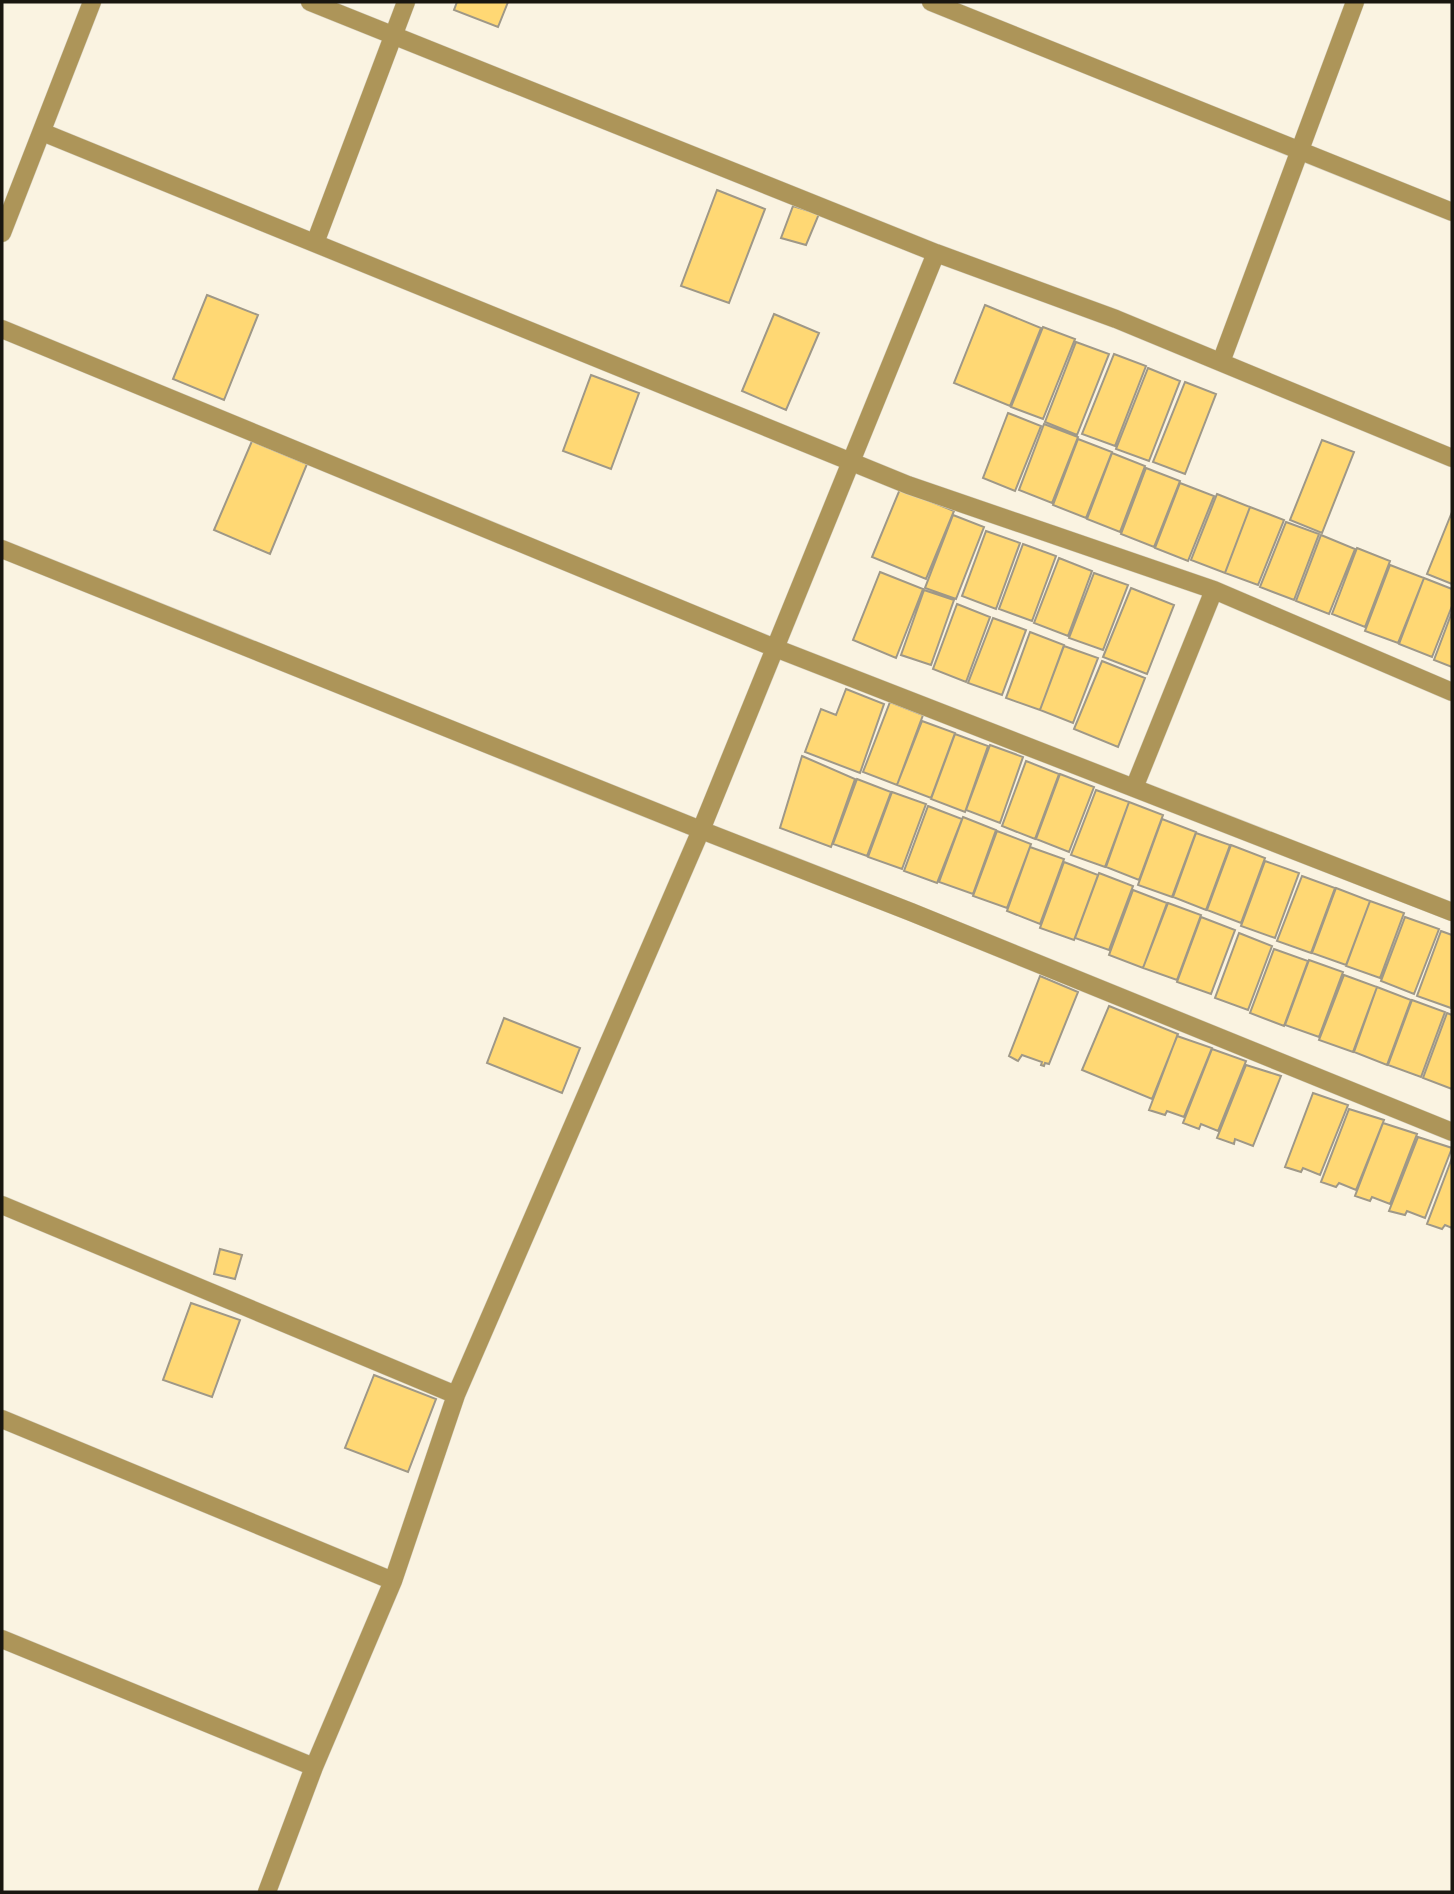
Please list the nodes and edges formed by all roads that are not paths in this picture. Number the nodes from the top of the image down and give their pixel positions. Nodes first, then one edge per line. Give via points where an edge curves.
1 (92, 2) edge
2 (310, 2) edge
3 (406, 2) edge
4 (931, 2) edge
5 (1355, 2) edge
6 (393, 35) junction
7 (42, 132) junction
8 (1299, 149) junction
9 (1452, 212) edge
10 (2, 233) edge
11 (315, 243) junction
12 (936, 253) junction
13 (2, 329) edge
14 (1221, 362) junction
15 (1452, 458) edge
16 (851, 462) junction
17 (2, 549) edge
18 (1214, 590) junction
19 (775, 648) junction
20 (1452, 692) edge
21 (1133, 788) junction
22 (701, 830) junction
23 (1452, 912) edge
24 (1452, 1132) edge
25 (2, 1205) edge
26 (456, 1395) junction
27 (2, 1419) edge
28 (393, 1581) junction
29 (2, 1639) edge
30 (314, 1767) junction
31 (267, 1892) edge

1 - 7 street
2 - 6 street
3 - 6 street
4 - 8 street
5 - 8 street
6 - 11 street
6 - 12 street
7 - 10 street
7 - 11 street
8 - 9 street
8 - 14 street
11 - 16 street
12 - 14 street
12 - 16 street
13 - 19 street
14 - 15 street
16 - 18 street
16 - 19 street
17 - 22 street
18 - 20 street
18 - 21 street
19 - 21 street
19 - 22 street
21 - 23 street
22 - 24 street
22 - 26 street
25 - 26 street
26 - 28 street
27 - 28 street
28 - 30 street
29 - 30 street
30 - 31 street

